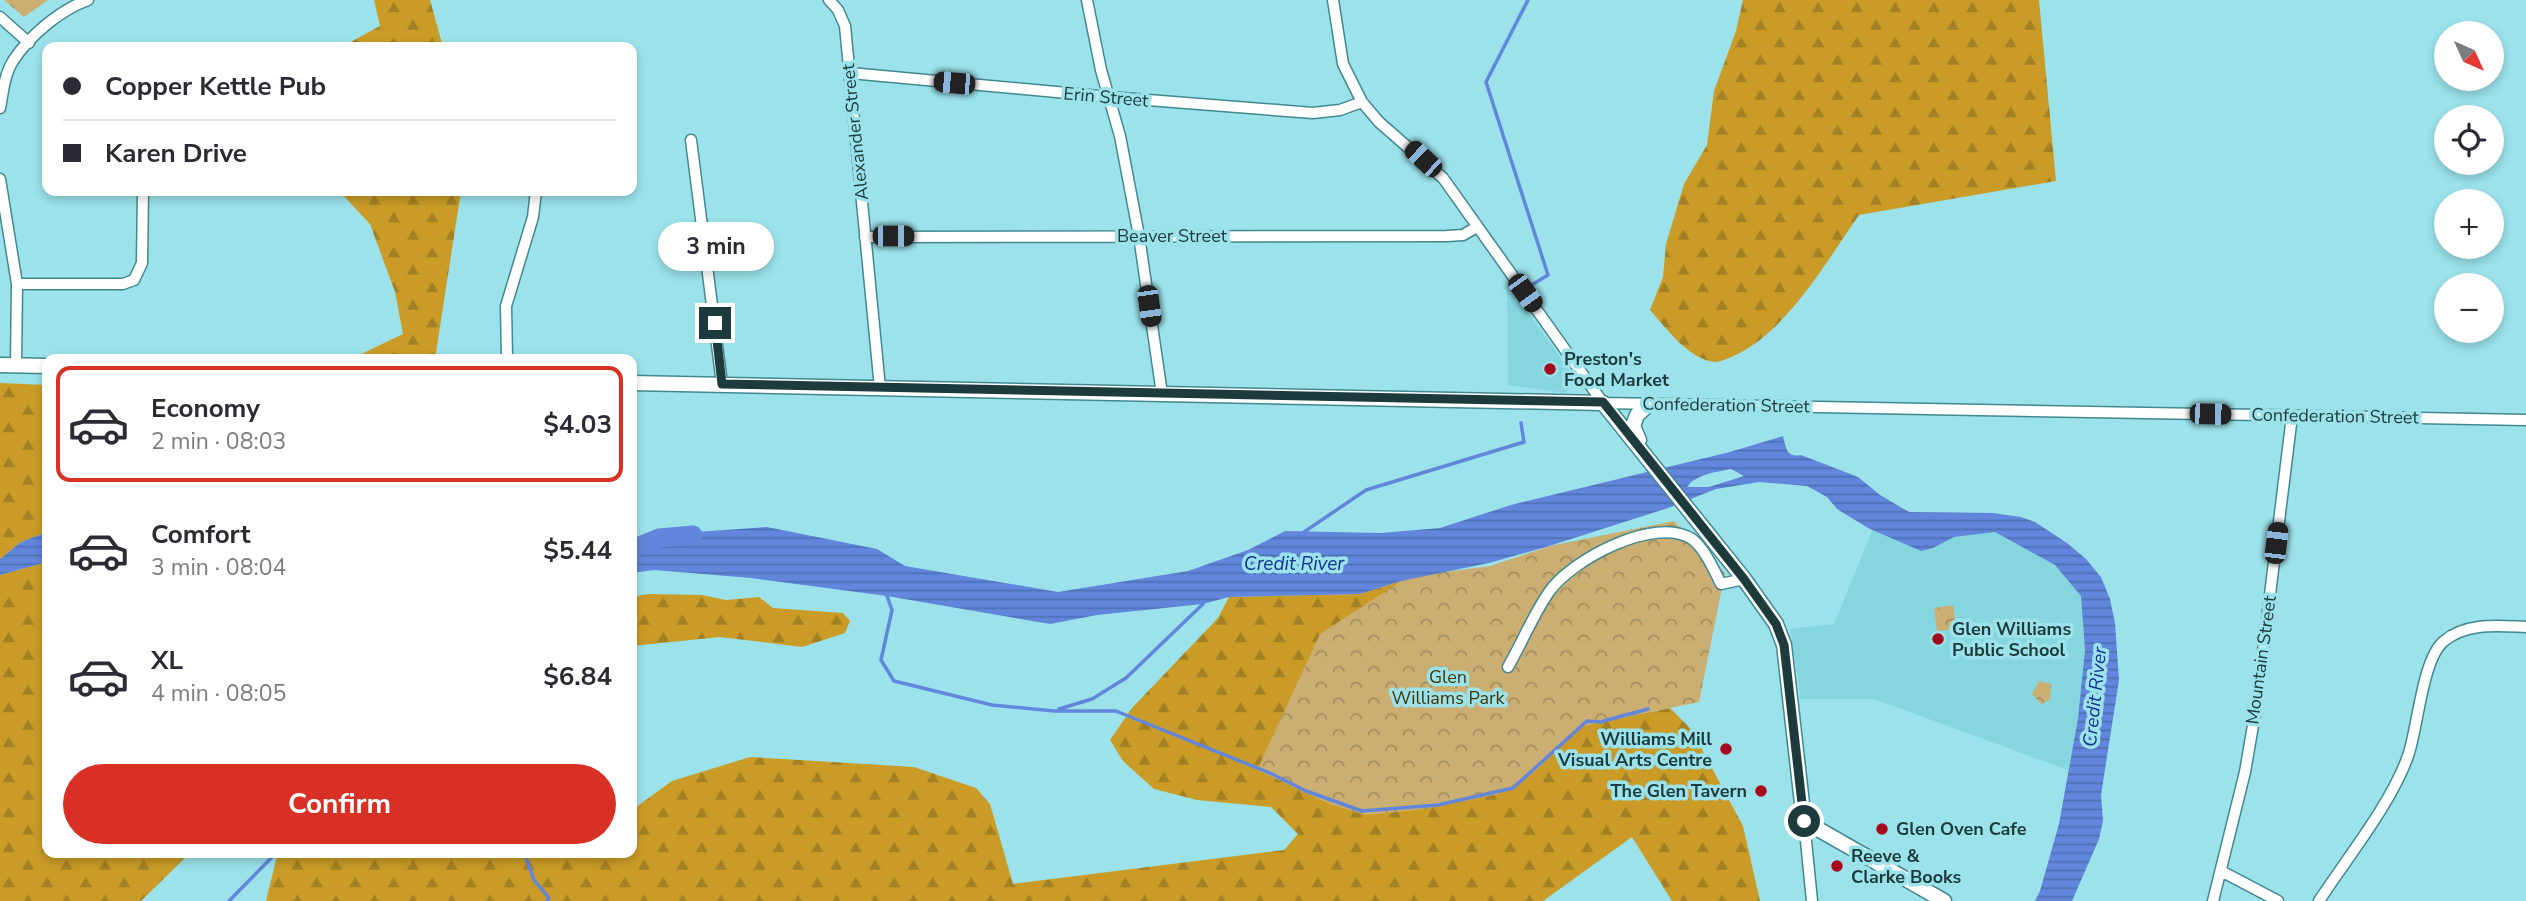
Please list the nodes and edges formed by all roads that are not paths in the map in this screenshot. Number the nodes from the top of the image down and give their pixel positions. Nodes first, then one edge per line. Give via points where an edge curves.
1 (88, 0) edge
2 (1087, 0) edge
3 (1333, 0) edge
4 (831, 2) edge
5 (0, 17) edge
6 (29, 43) junction
7 (849, 73) junction
8 (1110, 97) junction
9 (1362, 102) junction
10 (0, 108) edge
11 (691, 140) dead end
12 (0, 179) edge
13 (142, 196) edge
14 (535, 196) edge
15 (1477, 227) junction
16 (1139, 236) junction
17 (865, 237) junction
18 (17, 284) junction
19 (507, 354) edge
20 (0, 365) edge
21 (16, 365) junction
22 (42, 366) edge
23 (637, 383) edge
24 (722, 384) junction
25 (880, 388) junction
26 (1163, 394) junction
27 (1603, 402) junction
28 (1649, 404) junction
29 (2292, 416) junction
30 (2526, 419) edge
31 (1649, 460) junction
32 (1744, 579) junction
33 (2526, 627) edge
34 (1508, 667) dead end
35 (1804, 821) junction
36 (2221, 871) junction
37 (1812, 901) edge
38 (1944, 901) edge
39 (2213, 901) edge
40 (2278, 901) edge
41 (2319, 901) edge

1 - 6 street via 57,17
2 - 8 street
3 - 9 street via 1343,64
4 - 7 street, Alexander Street via 845,26
5 - 6 street
6 - 10 street via 12,62
7 - 8 street, Erin Street
7 - 17 street, Alexander Street
8 - 9 street, Erin Street via 1313,113
8 - 16 street
9 - 15 street via 1443,178
11 - 24 street
12 - 18 street
13 - 18 street via 142,263 134,281
14 - 19 street via 506,306
15 - 16 street, Beaver Street via 1463,235 1447,236
15 - 27 street
16 - 17 street, Beaver Street
16 - 26 street
17 - 25 street, Alexander Street
18 - 21 street
20 - 21 main road
21 - 22 main road
23 - 24 main road, Confederation Street
24 - 25 main road, Confederation Street
25 - 26 main road, Confederation Street
26 - 27 main road, Confederation Street
27 - 28 street, Confederation Street
27 - 31 main road
28 - 29 street, Confederation Street
28 - 31 main road via 1633,426
29 - 30 street, Confederation Street
29 - 36 street, Mountain Street via 2256,708
31 - 32 main road
32 - 34 street via 1721,584 1692,540 1672,532 1622,541 1568,571 1550,592
32 - 35 main road via 1776,624 1784,645
33 - 41 street via 2487,625 2443,641 2429,666 2409,754 2397,783
35 - 37 street
35 - 38 main road
36 - 39 street, Mountain Street
36 - 40 street

